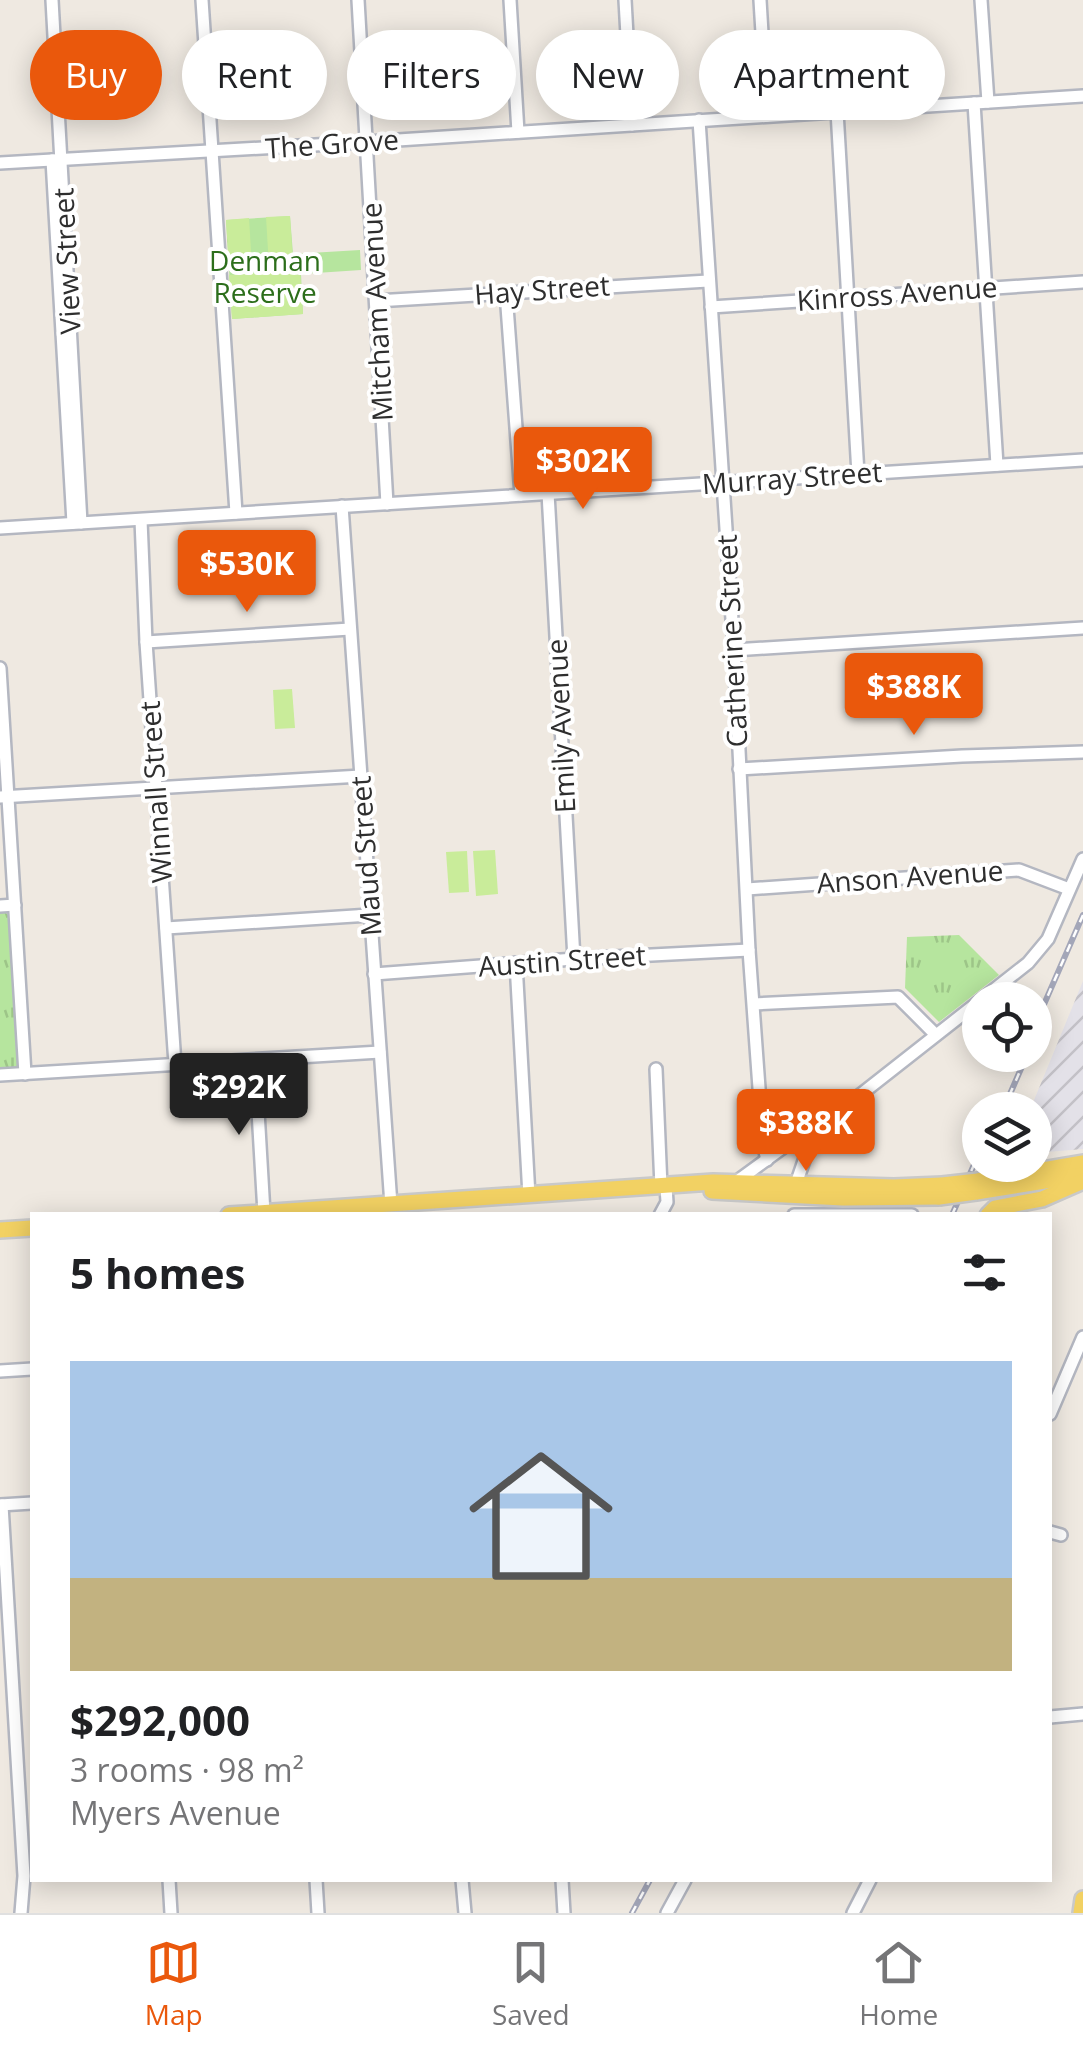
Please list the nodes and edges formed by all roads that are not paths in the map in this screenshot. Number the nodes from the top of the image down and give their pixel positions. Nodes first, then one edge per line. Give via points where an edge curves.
1 (52, 0) edge
2 (202, 0) edge
3 (358, 0) edge
4 (510, 0) edge
5 (625, 0) edge
6 (760, 0) edge
7 (981, 0) edge
8 (762, 30) edge
9 (1083, 96) edge
10 (988, 102) junction
11 (974, 103) junction
12 (945, 105) edge
13 (699, 120) joint
14 (837, 120) edge
15 (632, 124) junction
16 (518, 132) junction
17 (367, 142) junction
18 (212, 152) junction
19 (57, 160) junction
20 (0, 163) edge
21 (708, 280) junction
22 (1083, 282) edge
23 (986, 288) junction
24 (506, 293) junction
25 (848, 297) junction
26 (376, 301) junction
27 (711, 307) junction
28 (1083, 460) edge
29 (997, 465) junction
30 (858, 474) junction
31 (722, 482) junction
32 (548, 494) junction
33 (521, 495) junction
34 (387, 504) junction
35 (342, 506) junction
36 (236, 513) junction
37 (141, 520) junction
38 (77, 523) junction
39 (0, 528) edge
40 (1083, 628) edge
41 (350, 629) junction
42 (146, 642) junction
43 (734, 650) junction
44 (0, 668) edge
45 (1083, 752) edge
46 (738, 769) junction
47 (360, 776) junction
48 (156, 788) junction
49 (4, 796) edge
50 (1083, 859) edge
51 (747, 889) junction
52 (1069, 889) junction
53 (16, 904) junction
54 (0, 906) edge
55 (370, 915) junction
56 (166, 928) junction
57 (749, 950) junction
58 (574, 959) junction
59 (516, 964) junction
60 (374, 974) junction
61 (754, 1004) junction
62 (935, 1034) junction
63 (380, 1052) junction
64 (255, 1060) junction
65 (175, 1064) junction
66 (656, 1069) dead end
67 (25, 1074) junction
68 (0, 1075) edge
69 (818, 1128) junction
70 (767, 1160) junction
71 (1083, 1163) edge
72 (1083, 1178) edge
73 (736, 1182) junction
74 (694, 1185) junction
75 (664, 1187) junction
76 (977, 1187) junction
77 (1001, 1188) junction
78 (796, 1190) junction
79 (529, 1196) junction
80 (1016, 1203) junction
81 (388, 1208) edge
82 (264, 1212) edge
83 (289, 1212) edge
84 (662, 1212) edge
85 (794, 1212) edge
86 (991, 1212) edge
87 (30, 1228) edge
88 (0, 1230) edge
89 (1083, 1337) edge
90 (30, 1369) edge
91 (0, 1371) edge
92 (1052, 1407) edge
93 (30, 1503) edge
94 (1, 1505) edge
95 (1083, 1714) edge
96 (1052, 1717) edge
97 (169, 1882) edge
98 (316, 1882) edge
99 (462, 1882) edge
100 (562, 1882) edge
101 (684, 1882) edge
102 (869, 1882) edge
103 (1083, 1899) edge
104 (22, 1913) edge
105 (172, 1913) edge
106 (318, 1913) edge
107 (464, 1913) edge
108 (564, 1913) edge
109 (667, 1913) edge
110 (853, 1913) edge
111 (1081, 1913) edge

1 - 19 street, View Street
2 - 18 street
3 - 17 street, Mitcham Avenue
4 - 16 street
5 - 15 street
6 - 8 street
7 - 10 street
9 - 10 street, The Grove
10 - 11 street, The Grove
11 - 12 street, The Grove
11 - 23 street
13 - 15 street, The Grove
13 - 21 street, Catherine Street
14 - 25 street
15 - 16 street, The Grove
16 - 17 street, The Grove
17 - 18 street, The Grove
17 - 26 street, Mitcham Avenue
18 - 19 street, The Grove
18 - 36 street
19 - 20 street, The Grove
19 - 38 street, View Street
21 - 24 street, Hay Street
21 - 27 street, Catherine Street
22 - 23 street, Kinross Avenue
23 - 25 street, Kinross Avenue
23 - 29 street
24 - 26 street, Hay Street
24 - 33 street
25 - 27 street, Kinross Avenue
25 - 30 street
26 - 34 street, Mitcham Avenue
27 - 31 street, Catherine Street
28 - 29 street, Murray Street
29 - 30 street, Murray Street
30 - 31 street, Murray Street
31 - 32 street, Murray Street
31 - 43 street, Catherine Street
32 - 33 street, Murray Street
32 - 58 street, Emily Avenue
33 - 34 street, Murray Street
34 - 35 street, Murray Street
35 - 36 street, Murray Street
35 - 41 street, Maud Street
36 - 37 street, Murray Street
37 - 38 street, Murray Street
37 - 42 street, Winnall Street
38 - 39 street, Murray Street
40 - 43 street
41 - 42 street
41 - 47 street, Maud Street
42 - 48 street, Winnall Street
43 - 46 street, Catherine Street
44 - 49 street
45 - 46 street
46 - 51 street, Catherine Street
47 - 48 street
47 - 55 street, Maud Street
48 - 49 street
48 - 56 street, Winnall Street
49 - 53 street
50 - 52 street
51 - 52 street, Anson Avenue via 1019,870
51 - 57 street, Catherine Street
52 - 62 street via 1038,953
53 - 54 street
53 - 67 street
55 - 56 street
55 - 60 street, Maud Street
56 - 65 street, Winnall Street
57 - 58 street, Austin Street
57 - 61 street, Catherine Street
58 - 59 street, Austin Street
59 - 60 street, Austin Street
59 - 79 street
60 - 63 street, Maud Street
61 - 62 street via 898,998
61 - 70 street, Catherine Street
62 - 69 street
63 - 64 street
63 - 81 street, Maud Street
64 - 65 street
64 - 82 street
65 - 67 street
66 - 75 street
67 - 68 street
69 - 70 street
69 - 78 street
70 - 73 street
71 - 76 main road
72 - 77 main road
72 - 80 main road
73 - 74 main road
73 - 78 main road
74 - 75 main road
74 - 78 main road via 714,1192
75 - 79 main road
75 - 84 street
76 - 77 main road
76 - 78 main road, bridge
77 - 80 main road
78 - 85 street
79 - 81 main road
80 - 86 main road
81 - 83 main road
87 - 88 main road
89 - 92 street
90 - 91 street
93 - 94 street
94 - 104 street
95 - 96 street
97 - 105 street
98 - 106 street
99 - 107 street
100 - 108 street
101 - 109 street
102 - 110 street
103 - 111 main road

